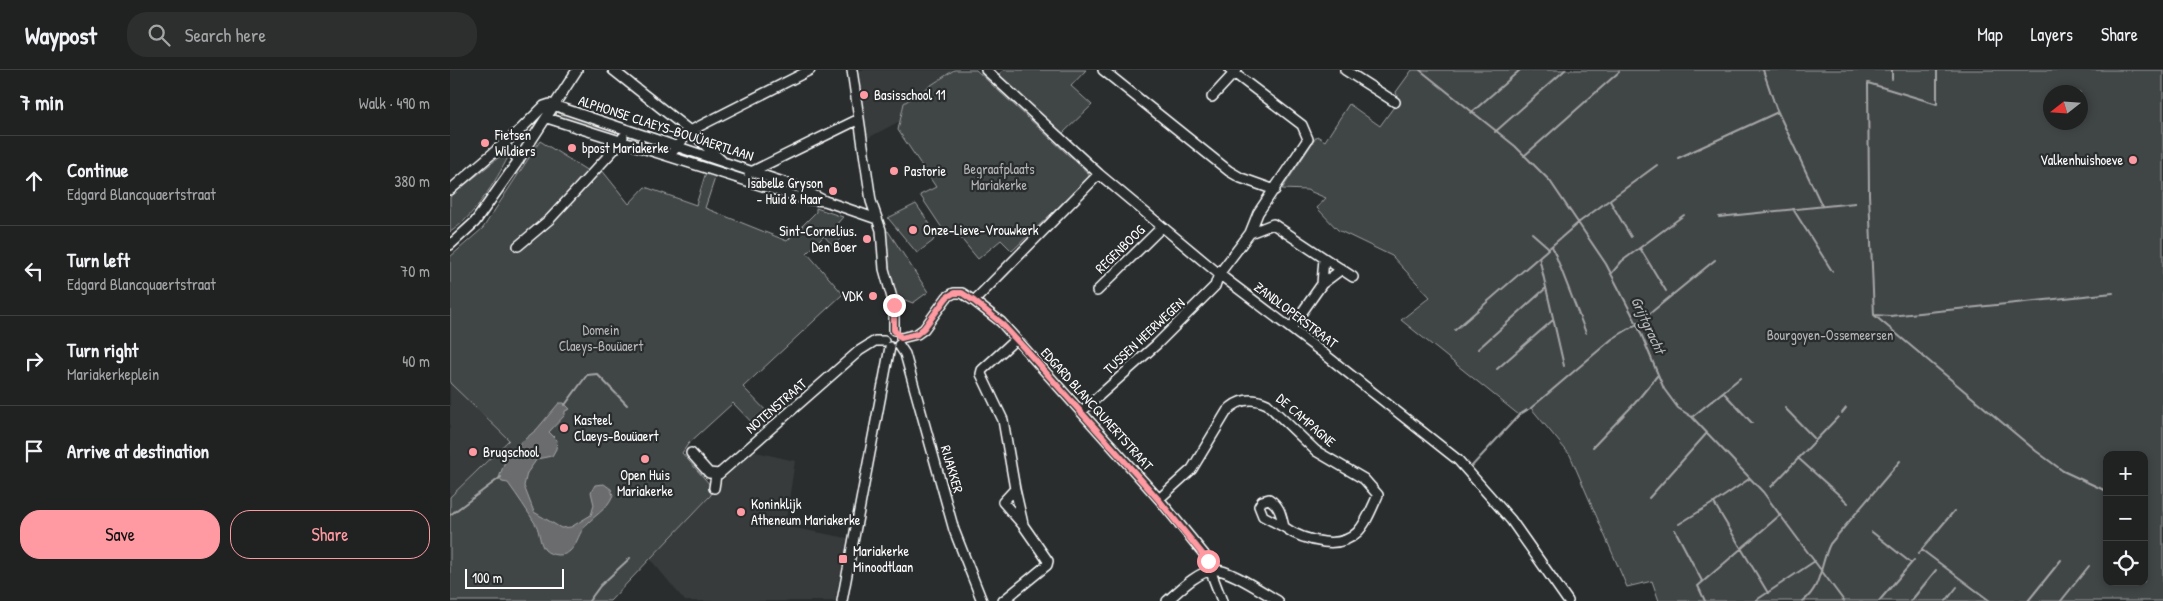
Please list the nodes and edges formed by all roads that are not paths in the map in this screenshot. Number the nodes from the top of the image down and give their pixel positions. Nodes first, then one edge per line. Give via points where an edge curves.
1 (577, 70) edge
2 (612, 70) edge
3 (810, 70) edge
4 (852, 70) edge
5 (986, 70) edge
6 (1103, 70) edge
7 (1345, 70) edge
8 (1234, 71) edge
9 (1212, 97) dead end
10 (1395, 102) dead end
11 (554, 105) junction
12 (547, 118) junction
13 (859, 119) junction
14 (521, 129) junction
15 (626, 130) junction
16 (690, 131) junction
17 (534, 136) junction
18 (622, 141) junction
19 (676, 147) junction
20 (497, 149) junction
21 (670, 155) junction
22 (519, 160) junction
23 (724, 163) junction
24 (752, 171) junction
25 (1099, 174) junction
26 (740, 178) junction
27 (450, 190) edge
28 (1275, 190) junction
29 (825, 200) junction
30 (1258, 213) junction
31 (877, 218) junction
32 (1273, 224) junction
33 (1162, 227) junction
34 (1250, 232) junction
35 (450, 245) edge
36 (518, 246) dead end
37 (1324, 258) junction
38 (1342, 269) junction
39 (1219, 274) junction
40 (1353, 277) dead end
41 (1322, 284) junction
42 (1097, 291) dead end
43 (974, 301) junction
44 (1291, 328) junction
45 (894, 330) junction
46 (1016, 339) junction
47 (894, 343) junction
48 (1081, 412) junction
49 (690, 452) dead end
50 (716, 475) junction
51 (714, 488) dead end
52 (1015, 489) junction
53 (1158, 499) junction
54 (1023, 524) junction
55 (1284, 528) dead end
56 (1212, 570) junction
57 (842, 601) edge
58 (982, 601) edge
59 (1003, 601) edge
60 (1167, 601) edge
61 (1222, 601) edge
62 (1278, 601) edge
63 (1568, 601) edge

1 - 11 street
2 - 16 street
3 - 16 street
4 - 13 street
5 - 25 street, ZANDLOPERSTRAAT
6 - 28 street via 1229,171
7 - 10 street
8 - 9 street
8 - 28 street, TUSSEN HEERWEGEN via 1307,132 1308,139
11 - 12 street
11 - 14 street via 544,106
11 - 15 street, ALPHONSE CLAEYS-BOUÜAERTLAAN
12 - 17 street
12 - 18 street, ALPHONSE CLAEYS-BOUÜAERTLAAN
13 - 24 street
13 - 31 street via 871,201
14 - 17 street
14 - 20 street
15 - 18 street
15 - 19 street, ALPHONSE CLAEYS-BOUÜAERTLAAN
16 - 19 street
16 - 23 street
17 - 22 street
18 - 21 street, ALPHONSE CLAEYS-BOUÜAERTLAAN
18 - 36 street via 550,219
19 - 21 street
19 - 23 street, ALPHONSE CLAEYS-BOUÜAERTLAAN
20 - 22 street via 509,149
20 - 27 street
21 - 26 street, ALPHONSE CLAEYS-BOUÜAERTLAAN
22 - 35 street via 475,222
23 - 24 street, ALPHONSE CLAEYS-BOUÜAERTLAAN
24 - 26 street
24 - 29 street, ALPHONSE CLAEYS-BOUÜAERTLAAN via 798,186
25 - 33 street, ZANDLOPERSTRAAT
25 - 43 street
26 - 29 street, ALPHONSE CLAEYS-BOUÜAERTLAAN via 804,199
28 - 30 street, TUSSEN HEERWEGEN
29 - 31 street, ALPHONSE CLAEYS-BOUÜAERTLAAN
30 - 32 street
30 - 34 street, TUSSEN HEERWEGEN
31 - 45 street via 884,269 894,305
32 - 34 street
32 - 37 street
33 - 39 street, ZANDLOPERSTRAAT
33 - 42 street, REGENBOOG
34 - 39 street, TUSSEN HEERWEGEN
37 - 38 street
37 - 41 street
38 - 40 street
38 - 41 street
39 - 44 street, ZANDLOPERSTRAAT
39 - 48 street, TUSSEN HEERWEGEN via 1215,286 1157,344
41 - 44 street
43 - 46 street, EDGARD BLANCQUAERTSTRAAT
43 - 47 street, EDGARD BLANCQUAERTSTRAAT via 962,293 945,297 924,328
44 - 63 street, ZANDLOPERSTRAAT via 1471,472 1517,527
45 - 47 street, RIJAKKER
45 - 47 street via 886,333
46 - 48 street, EDGARD BLANCQUAERTSTRAAT
46 - 52 street via 981,374 1003,420
47 - 50 street, NOTENSTRAAT via 875,341 859,351
47 - 57 street
47 - 58 street, RIJAKKER via 905,354 954,530
48 - 53 street, EDGARD BLANCQUAERTSTRAAT
49 - 50 street
50 - 51 street
52 - 54 street
52 - 54 street via 1003,502
53 - 55 street, DE CAMPAGNE via 1192,469 1233,404 1244,400 1260,401 1316,451 1364,479 1378,495 1363,526 1346,541 1335,543 1306,538
53 - 56 street, EDGARD BLANCQUAERTSTRAAT via 1204,554
54 - 59 street via 1048,561 1047,565
56 - 60 street via 1192,580
56 - 61 street, EDGARD BLANCQUAERTSTRAAT
56 - 62 street via 1227,573

